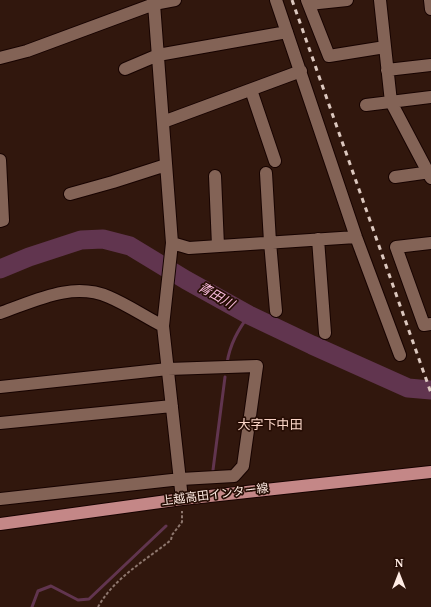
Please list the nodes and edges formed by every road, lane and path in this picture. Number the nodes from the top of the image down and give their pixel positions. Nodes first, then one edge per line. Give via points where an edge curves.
1 (174, 0) edge
2 (276, 0) edge
3 (347, 0) edge
4 (380, 0) edge
5 (430, 0) edge
6 (153, 2) edge
7 (308, 2) edge
8 (430, 9) edge
9 (287, 32) junction
10 (385, 47) junction
11 (158, 55) junction
12 (0, 58) edge
13 (431, 66) edge
14 (125, 69) dead end
15 (388, 70) junction
16 (301, 71) junction
17 (250, 90) junction
18 (431, 97) edge
19 (391, 102) junction
20 (366, 105) dead end
21 (163, 122) junction
22 (0, 160) edge
23 (275, 161) dead end
24 (166, 165) junction
25 (266, 173) dead end
26 (430, 174) edge
27 (215, 176) dead end
28 (395, 177) dead end
29 (70, 194) dead end
30 (0, 221) edge
31 (356, 237) junction
32 (318, 239) junction
33 (270, 242) junction
34 (431, 243) edge
35 (218, 246) junction
36 (171, 249) junction
37 (276, 311) dead end
38 (0, 313) edge
39 (431, 324) edge
40 (163, 326) junction
41 (325, 333) dead end
42 (400, 355) dead end
43 (168, 369) junction
44 (0, 387) edge
45 (172, 406) junction
46 (0, 423) edge
47 (431, 472) edge
48 (181, 479) junction
49 (0, 499) edge
50 (182, 499) junction
51 (0, 524) edge
52 (98, 607) edge

1 - 6 street
2 - 9 street
3 - 7 street
4 - 10 street
5 - 8 street
6 - 11 street
6 - 12 street via 27,51
7 - 10 street via 329,56
9 - 11 street
9 - 16 street
10 - 15 street
11 - 14 street
11 - 21 street
13 - 15 street
15 - 19 street
16 - 17 street
16 - 31 street
17 - 21 street
17 - 23 street
18 - 19 street
19 - 20 street
19 - 26 street
21 - 24 street
22 - 30 street via 3,220
24 - 29 street
24 - 36 street
25 - 33 street
26 - 28 street
27 - 35 street
31 - 32 street
31 - 42 street
32 - 33 street
32 - 41 street
33 - 35 street
33 - 37 street
34 - 39 street via 396,247 424,325
35 - 36 street
36 - 40 street
38 - 40 street via 54,294 84,291 108,297
40 - 43 street
43 - 44 street
43 - 45 street
43 - 48 street via 257,366 243,466 234,476
45 - 46 street
45 - 48 street
47 - 50 main road, 上越高田インター線
48 - 49 street
48 - 50 street
50 - 51 main road, 上越高田インター線
50 - 52 path via 182,522 171,540 116,584

